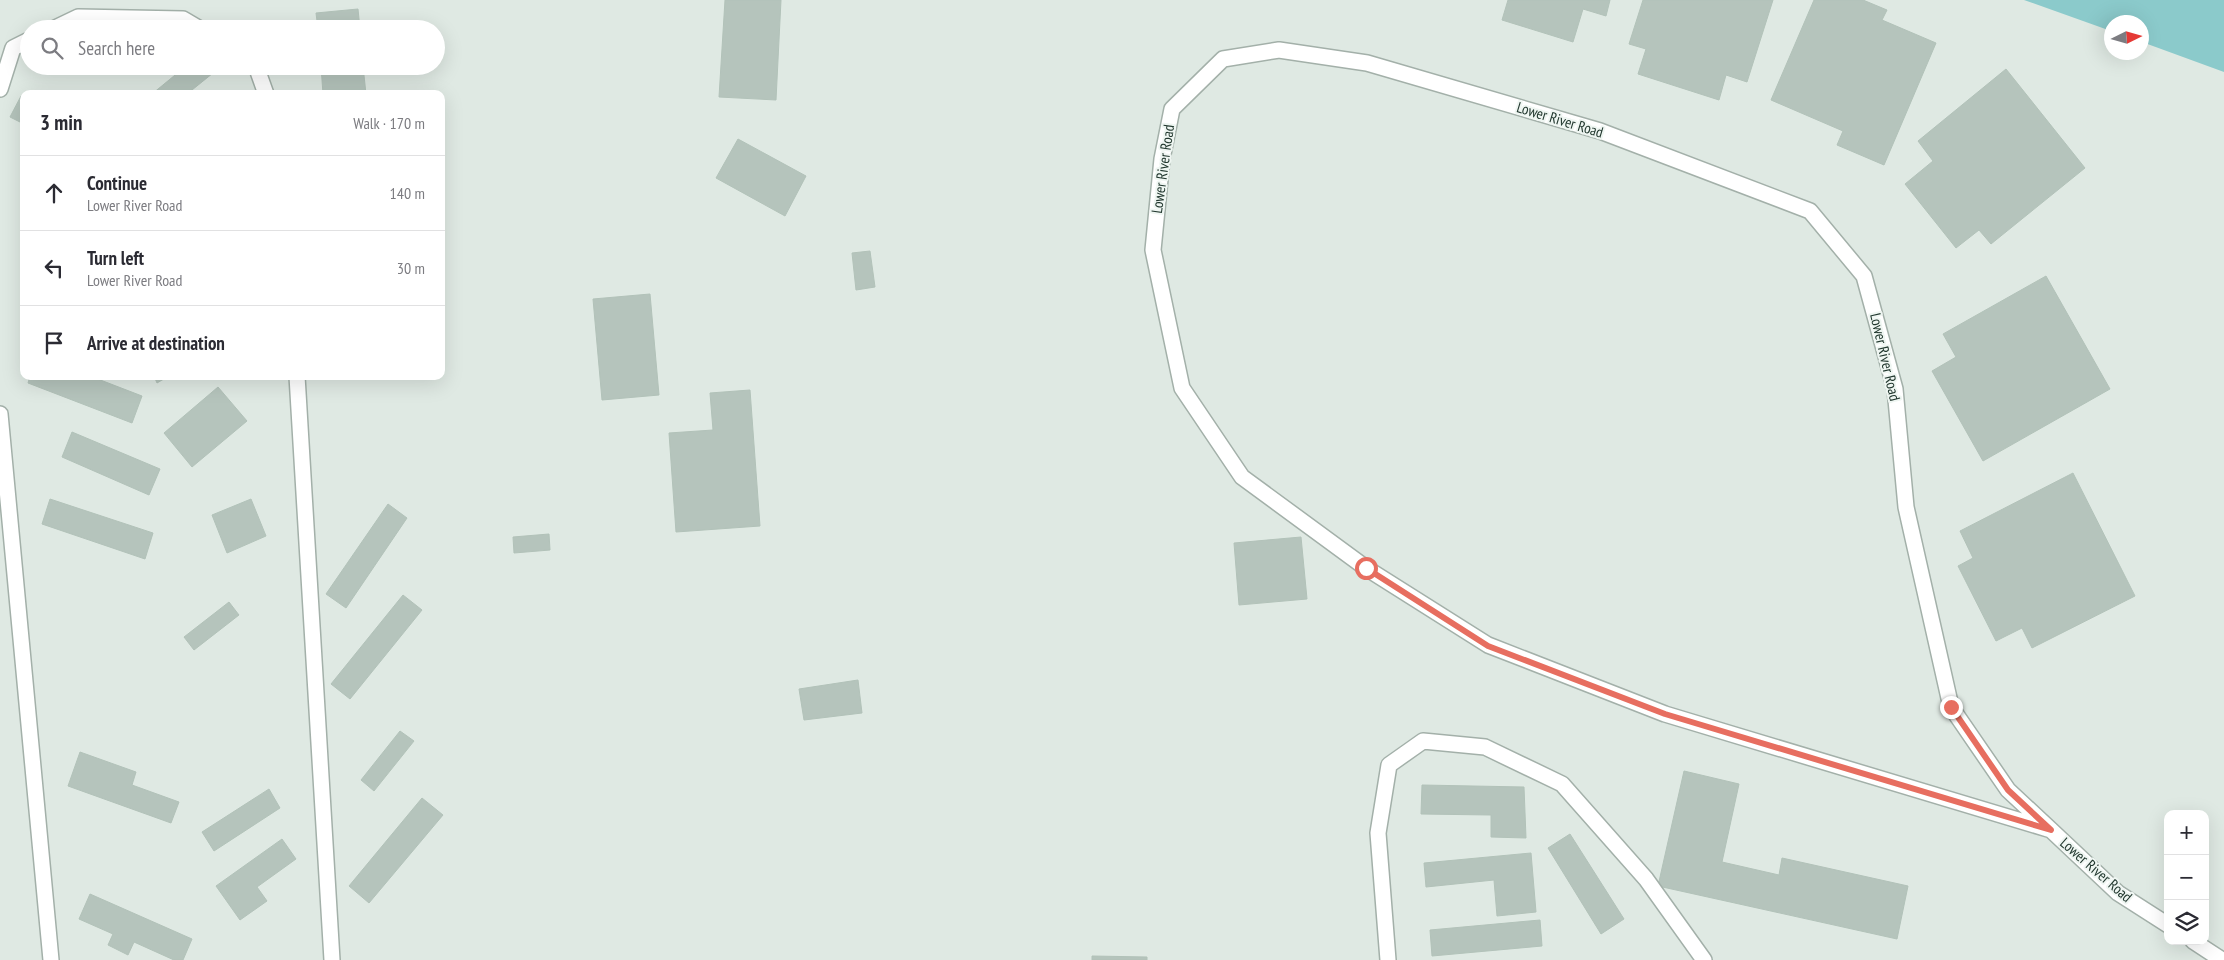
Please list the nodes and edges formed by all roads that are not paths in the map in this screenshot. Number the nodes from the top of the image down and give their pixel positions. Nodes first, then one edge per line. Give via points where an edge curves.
1 (72, 20) edge
2 (185, 20) edge
3 (20, 44) edge
4 (259, 75) edge
5 (0, 89) edge
6 (265, 90) edge
7 (297, 380) edge
8 (0, 414) edge
9 (2051, 830) junction
10 (2164, 922) edge
11 (2199, 945) edge
12 (51, 960) edge
13 (332, 960) edge
14 (1388, 960) edge
15 (1704, 960) edge
16 (2222, 960) edge

1 - 2 street via 78,17
3 - 5 street via 13,48
4 - 6 street
7 - 13 street
8 - 12 street
9 - 9 street, Lower River Road via 2008,790 1951,707 1906,507 1895,389 1864,276 1810,210 1600,131 1367,64 1278,50 1223,58 1172,109 1162,159 1153,250 1182,388 1242,478 1366,568 1488,646 1665,714
9 - 10 street, Lower River Road via 2118,893
11 - 16 street
14 - 15 street via 1378,833 1389,765 1423,741 1485,747 1562,784 1646,879

